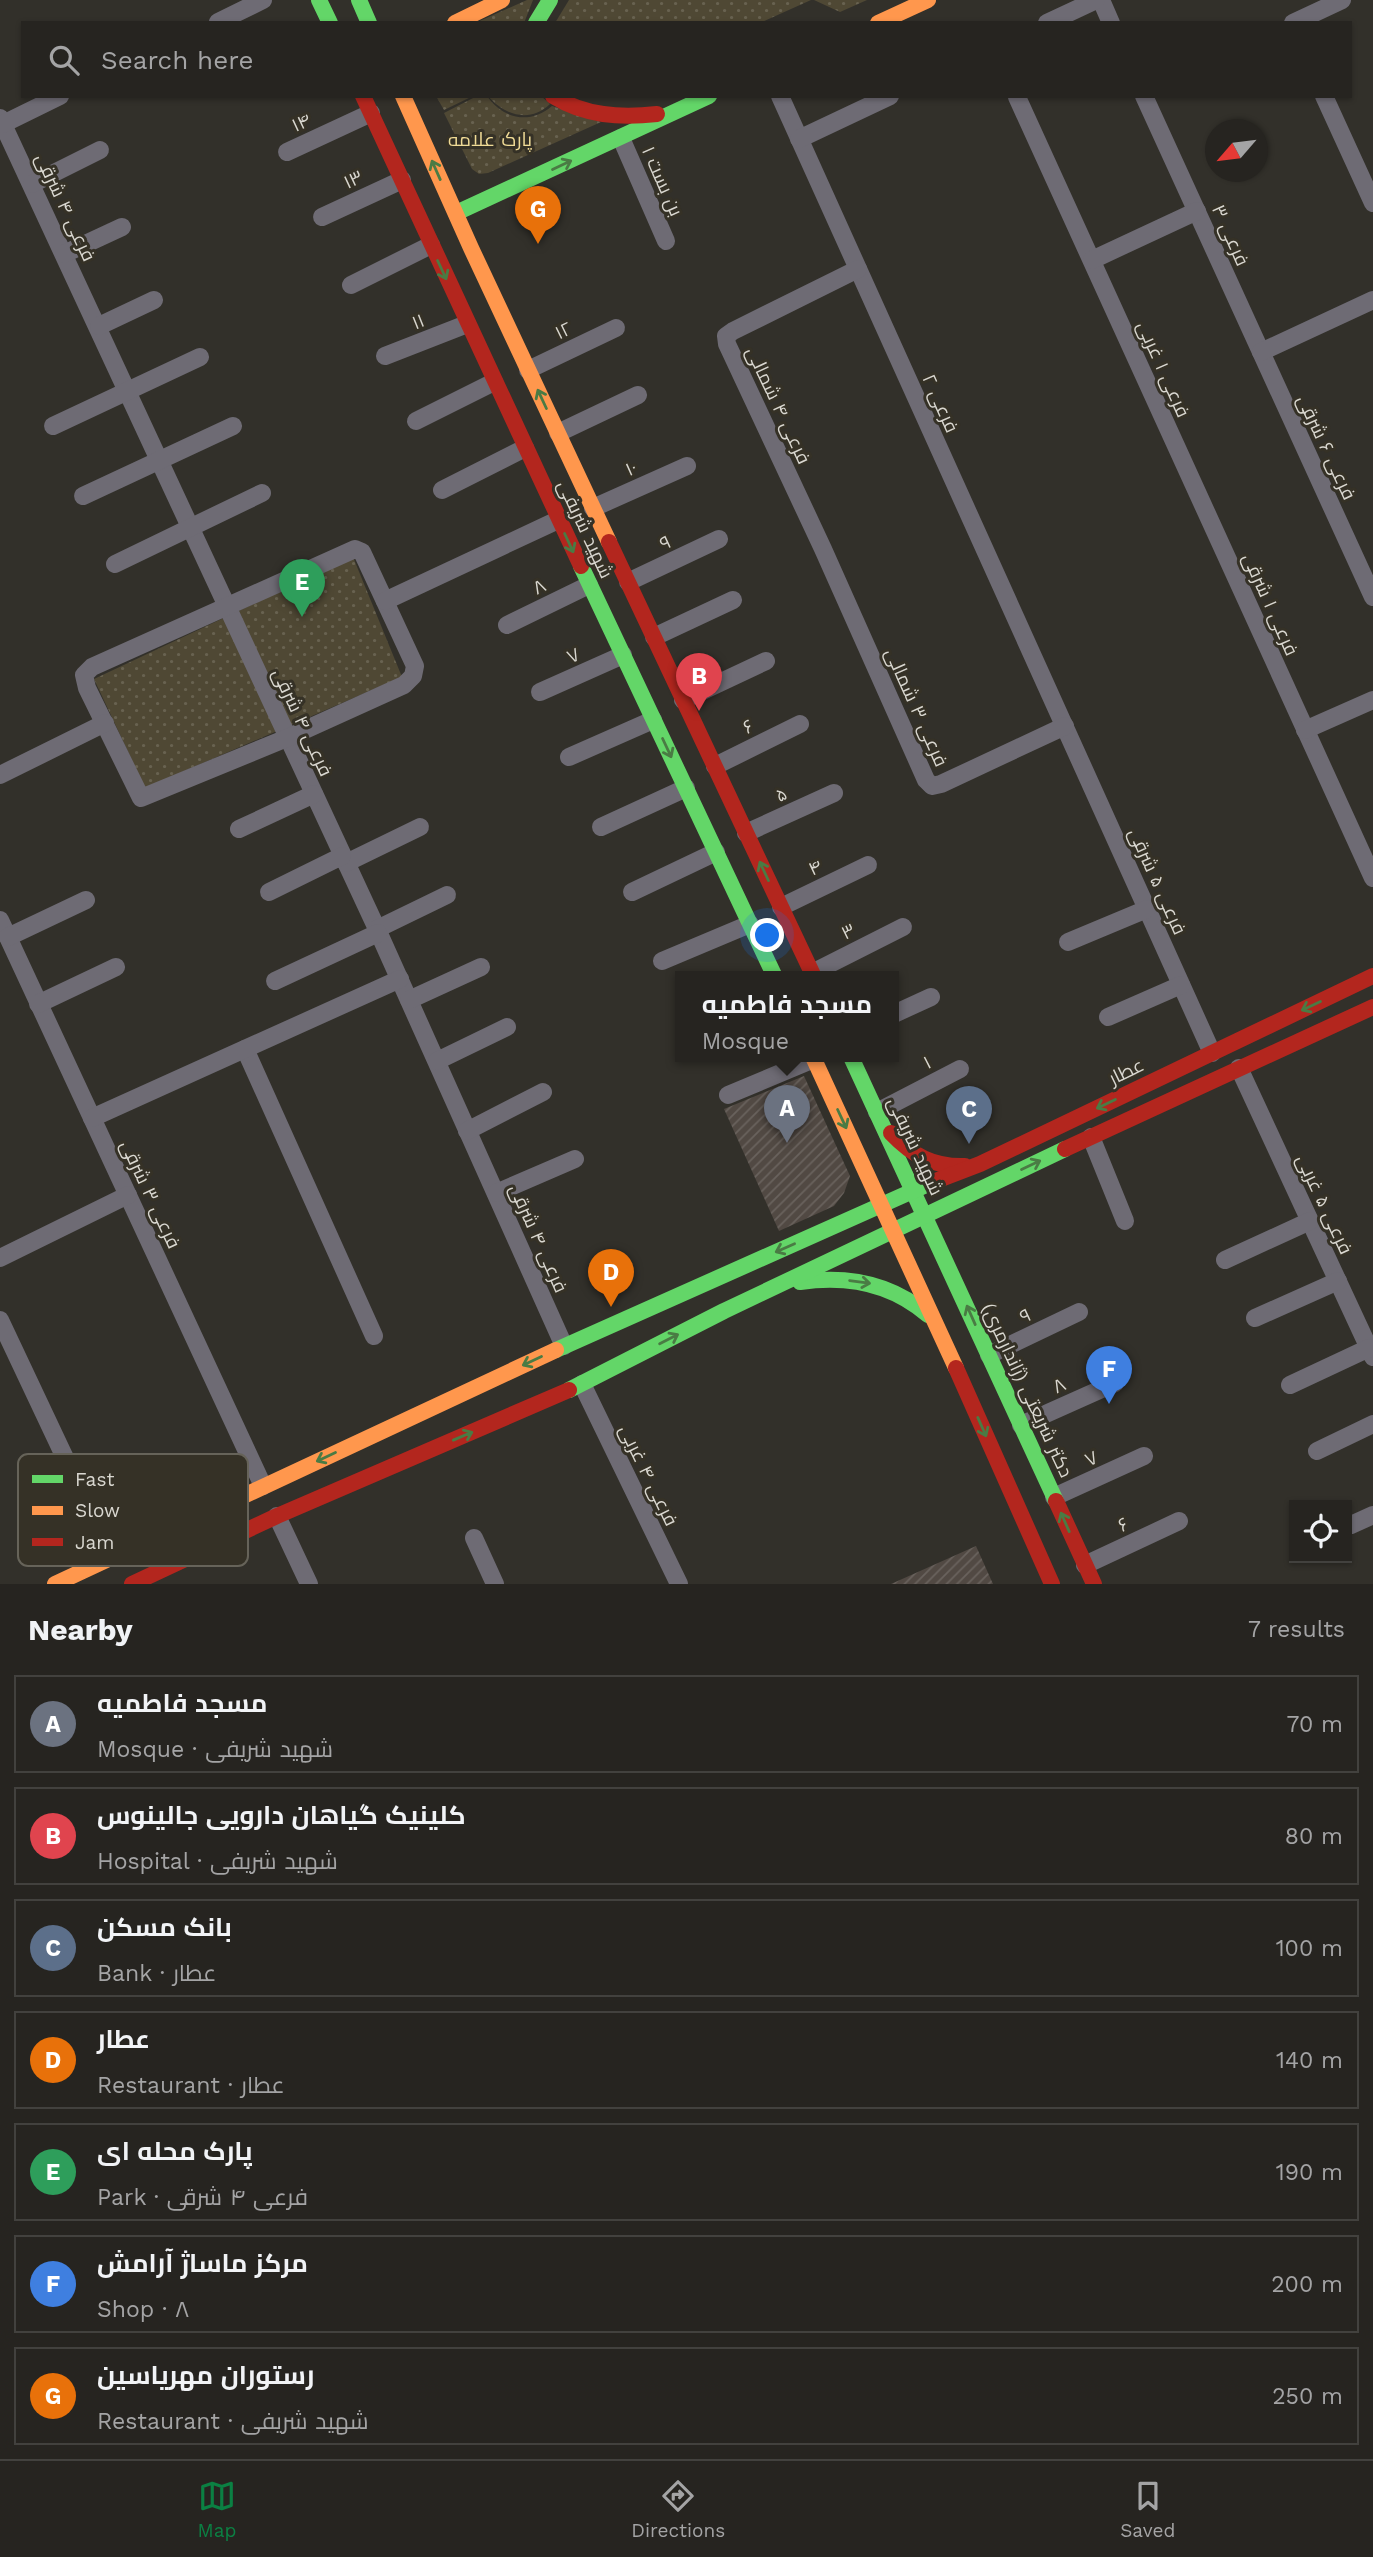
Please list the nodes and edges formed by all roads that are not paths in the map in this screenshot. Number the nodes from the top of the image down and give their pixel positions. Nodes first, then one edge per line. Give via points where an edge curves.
1 (263, 0) edge
2 (319, 0) edge
3 (359, 0) edge
4 (502, 0) edge
5 (550, 0) edge
6 (928, 0) edge
7 (1098, 0) edge
8 (1342, 0) edge
9 (220, 21) edge
10 (329, 21) edge
11 (368, 21) edge
12 (459, 21) edge
13 (537, 21) edge
14 (882, 21) edge
15 (1051, 21) edge
16 (1110, 21) edge
17 (1297, 21) edge
18 (55, 98) edge
19 (404, 98) edge
20 (557, 98) edge
21 (704, 98) edge
22 (781, 98) edge
23 (886, 98) edge
24 (1017, 98) edge
25 (1145, 98) edge
26 (1325, 98) edge
27 (367, 105) edge
28 (669, 113) junction
29 (2, 121) edge
30 (621, 138) junction
31 (799, 139) junction
32 (7, 148) edge
33 (100, 150) dead end
34 (287, 152) dead end
35 (402, 180) junction
36 (32, 184) junction
37 (1373, 203) edge
38 (1197, 211) junction
39 (456, 214) junction
40 (322, 217) dead end
41 (122, 227) dead end
42 (666, 242) dead end
43 (430, 245) junction
44 (64, 254) junction
45 (1092, 260) junction
46 (858, 269) junction
47 (351, 285) dead end
48 (154, 300) dead end
49 (1373, 300) edge
50 (467, 324) junction
51 (99, 326) junction
52 (616, 328) dead end
53 (1261, 352) junction
54 (385, 356) dead end
55 (200, 357) dead end
56 (528, 370) junction
57 (494, 382) junction
58 (128, 391) junction
59 (638, 394) dead end
60 (416, 421) dead end
61 (53, 426) dead end
62 (233, 426) dead end
63 (558, 433) junction
64 (525, 448) junction
65 (160, 460) junction
66 (687, 466) dead end
67 (554, 468) junction
68 (442, 490) dead end
69 (262, 494) dead end
70 (1199, 495) joint
71 (83, 496) dead end
72 (593, 508) junction
73 (558, 520) junction
74 (191, 528) junction
75 (719, 539) dead end
76 (823, 550) joint
77 (115, 564) dead end
78 (628, 582) junction
79 (589, 585) junction
80 (1373, 597) edge
81 (733, 600) dead end
82 (385, 601) junction
83 (226, 607) junction
84 (507, 625) dead end
85 (654, 637) junction
86 (623, 655) junction
87 (766, 661) dead end
88 (540, 692) dead end
89 (683, 700) junction
90 (1373, 700) edge
91 (653, 720) junction
92 (105, 723) junction
93 (800, 724) dead end
94 (1065, 726) junction
95 (1306, 730) junction
96 (287, 738) junction
97 (569, 757) dead end
98 (715, 766) junction
99 (0, 775) edge
100 (686, 788) junction
101 (834, 793) dead end
102 (314, 794) junction
103 (420, 827) dead end
104 (601, 827) dead end
105 (239, 829) dead end
106 (746, 833) junction
107 (716, 852) junction
108 (344, 859) junction
109 (868, 865) dead end
110 (1373, 878) edge
111 (269, 892) dead end
112 (632, 892) dead end
113 (447, 895) dead end
114 (86, 900) dead end
115 (781, 906) junction
116 (1147, 909) junction
117 (0, 920) edge
118 (750, 924) junction
119 (903, 928) dead end
120 (377, 931) junction
121 (8, 937) junction
122 (1068, 942) dead end
123 (662, 961) dead end
124 (116, 967) dead end
125 (481, 967) dead end
126 (772, 971) edge
127 (811, 971) edge
128 (821, 971) edge
129 (1373, 976) edge
130 (400, 979) junction
131 (275, 981) dead end
132 (1181, 985) junction
133 (931, 997) dead end
134 (409, 1000) junction
135 (38, 1004) junction
136 (1373, 1007) edge
137 (899, 1012) edge
138 (1108, 1017) dead end
139 (507, 1027) dead end
140 (245, 1049) junction
141 (1212, 1053) junction
142 (437, 1062) junction
143 (805, 1062) edge
144 (816, 1062) edge
145 (853, 1062) edge
146 (1239, 1068) junction
147 (960, 1069) dead end
148 (543, 1092) dead end
149 (728, 1095) dead end
150 (92, 1118) junction
151 (880, 1119) junction
152 (467, 1130) junction
153 (1091, 1137) junction
154 (859, 1154) junction
155 (575, 1159) dead end
156 (979, 1164) junction
157 (992, 1182) junction
158 (911, 1191) junction
159 (496, 1193) junction
160 (128, 1195) junction
161 (881, 1206) junction
162 (925, 1214) junction
163 (847, 1220) junction
164 (1125, 1221) dead end
165 (1310, 1221) junction
166 (892, 1231) junction
167 (0, 1258) edge
168 (1225, 1260) dead end
169 (949, 1268) junction
170 (1338, 1281) junction
171 (724, 1311) junction
172 (1079, 1312) dead end
173 (1255, 1318) dead end
174 (0, 1320) edge
175 (935, 1321) junction
176 (374, 1336) dead end
177 (564, 1346) junction
178 (1371, 1353) edge
179 (989, 1355) junction
180 (981, 1381) junction
181 (1115, 1382) dead end
182 (582, 1384) junction
183 (1290, 1385) dead end
184 (1373, 1424) edge
185 (1021, 1425) junction
186 (424, 1432) junction
187 (1317, 1451) dead end
188 (63, 1454) edge
189 (1144, 1456) dead end
190 (263, 1486) junction
191 (248, 1493) edge
192 (1054, 1497) junction
193 (1373, 1515) edge
194 (278, 1516) junction
195 (1179, 1521) dead end
196 (1352, 1525) edge
197 (248, 1530) edge
198 (474, 1538) dead end
199 (1085, 1565) junction
200 (93, 1566) edge
201 (171, 1566) edge
202 (55, 1584) edge
203 (132, 1584) edge
204 (309, 1584) edge
205 (495, 1584) edge
206 (679, 1584) edge
207 (1052, 1584) edge
208 (1094, 1584) edge

1 - 9 street
2 - 10 main road
3 - 11 main road
4 - 12 main road
5 - 13 main road
6 - 14 main road
7 - 15 street
7 - 16 street
8 - 17 street
18 - 29 street
39 -> 19 main road, شهید شریفی
20 - 28 main road via 596,113
21 - 28 main road
22 - 31 street, فرعی ۲
23 - 31 street
24 - 45 street
25 - 38 street, فرعی ۳
26 - 37 street
27 - 34 street, ۱۴
27 - 35 main road, شهید شریفی
28 - 30 main road
29 - 32 street, فرعی ۴ شرقی
39 -> 30 main road
30 - 42 street, بن بست ۱
31 - 46 street, فرعی ۲
32 - 36 street, فرعی ۴ شرقی
33 - 36 street
35 - 40 street, ۱۳
35 - 43 main road, شهید شریفی
36 - 44 street, فرعی ۴ شرقی
38 - 45 street
38 - 53 street, فرعی ۳
39 - 56 main road, شهید شریفی
41 - 44 street
43 - 47 street
43 -> 50 main road, شهید شریفی
44 - 51 street, فرعی ۴ شرقی
45 - 70 street, فرعی ۱ غربی
46 - 76 street, فرعی ۴ شمالی via 726,336
46 - 94 street, فرعی ۲
48 - 51 street
49 - 53 street
50 - 54 street, ۱۱
50 - 57 main road, شهید شریفی
51 - 58 street, فرعی ۴ شرقی
52 - 56 street, ۱۲
53 - 80 street, فرعی ۶ شرقی
55 - 58 street
63 -> 56 main road, شهید شریفی
57 - 60 street
57 - 64 main road, شهید شریفی
58 - 61 street
58 - 65 street, فرعی ۴ شرقی
59 - 63 street
62 - 65 street
63 - 67 main road, شهید شریفی
64 - 67 main road, شهید شریفی
64 - 68 street
65 - 71 street
65 - 74 street, فرعی ۴ شرقی
66 - 72 street, ۱۰
67 - 72 main road, شهید شریفی
67 - 73 main road, شهید شریفی
69 - 74 street
70 - 95 street, فرعی ۱ شرقی
72 - 78 main road, شهید شریفی
73 -> 79 main road, شهید شریفی
73 - 82 street
74 - 77 street
74 - 83 street, فرعی ۴ شرقی
75 - 78 street, ۹
76 - 94 street, فرعی ۳ شمالی via 932,786
78 - 85 main road, شهید شریفی
79 - 84 street, ۸
79 - 86 main road, شهید شریفی
81 - 85 street
82 - 83 street via 362,552 355,549
82 - 96 street via 415,666 413,677
83 - 92 street via 92,667 84,675 87,688
83 - 96 street, فرعی ۴ شرقی
85 - 89 main road, شهید شریفی
86 - 88 street, ۷
86 - 91 main road, شهید شریفی
87 - 89 street
89 - 98 main road, شهید شریفی
90 - 95 street
91 - 97 street
91 -> 100 main road, شهید شریفی
92 - 96 street via 141,798
92 - 99 street
93 - 98 street, ۶
94 - 116 street, فرعی ۵ شرقی
95 - 110 street
96 - 102 street, فرعی ۴ شرقی
98 - 106 main road, شهید شریفی
100 - 104 street
100 - 107 main road, شهید شریفی
101 - 106 street, ۵
102 - 105 street
102 - 108 street, فرعی ۴ شرقی
103 - 108 street
115 -> 106 main road, شهید شریفی
107 - 112 street
107 - 118 main road, شهید شریفی
108 - 111 street
108 - 120 street, فرعی ۴ شرقی
109 - 115 street, ۴
113 - 120 street
114 - 121 street
115 - 127 main road, شهید شریفی
116 - 122 street
116 - 132 street, فرعی ۵ شرقی
117 - 121 street, فرعی ۳ شرقی
118 - 123 street
118 - 126 main road, شهید شریفی
119 - 128 street, ۳
120 - 130 street, فرعی ۴ شرقی
120 - 131 street
121 - 135 street, فرعی ۳ شرقی
124 - 135 street
125 - 134 street
129 -> 141 main road, عطار
130 - 134 street, فرعی ۴ شرقی
130 - 140 street
132 - 138 street
132 - 141 street, فرعی ۵ شرقی
133 - 137 street
134 - 142 street, فرعی ۴ شرقی
135 - 150 street, فرعی ۳ شرقی
136 - 146 main road, عطار
139 - 142 street
140 - 150 street
140 - 176 street
141 -> 156 main road, عطار
142 - 152 street, فرعی ۴ شرقی
143 - 149 street
144 -> 154 main road
145 - 151 main road, شهید شریفی
146 - 153 main road, عطار
146 - 165 street, فرعی ۵ غربی
147 - 151 street, ۱
148 - 152 street
150 - 160 street, فرعی ۳ شرقی
151 - 156 main road via 909,1153 929,1163 948,1167
151 - 158 main road, شهید شریفی
152 - 159 street, فرعی ۴ شرقی
157 -> 153 main road, عطار
153 - 164 street
154 - 161 main road
154 - 163 main road via 856,1192
155 - 159 street
156 - 158 main road, عطار
157 - 162 main road, عطار
157 - 169 main road via 951,1222 946,1236
158 - 161 main road, عطار
158 - 162 main road, شهید شریفی
159 - 177 street, فرعی ۴ شرقی
160 - 167 street
160 - 190 street, فرعی ۳ شرقی
161 - 163 main road, عطار
161 - 166 main road, دکتر شریعتی (ژاندارمری)
162 - 166 main road, عطار
162 - 169 main road, دکتر شریعتی (ژاندارمری)
163 -> 177 main road, عطار
165 - 168 street
165 - 170 street, فرعی ۵ غربی
166 - 171 main road, عطار
166 - 175 main road, دکتر شریعتی (ژاندارمری)
179 -> 169 main road, دکتر شریعتی (ژاندارمری)
170 - 173 street
170 - 178 street, فرعی ۵ غربی
171 -> 175 main road via 825,1277 875,1284 917,1304
182 -> 171 main road, عطار
172 - 179 street, ۹
174 - 188 street
175 - 180 main road, دکتر شریعتی (ژاندارمری)
177 -> 186 main road, عطار
178 - 183 street
179 - 180 main road, دکتر شریعتی (ژاندارمری)
180 - 185 main road, دکتر شریعتی (ژاندارمری)
180 -> 207 main road, دکتر شریعتی (ژاندارمری)
181 - 185 street, ۸
186 -> 182 main road, عطار
182 - 206 street, فرعی ۴ غربی
184 - 187 street
185 - 192 main road, دکتر شریعتی (ژاندارمری)
186 -> 190 main road, عطار
186 - 194 main road, عطار
189 - 192 street, ۷
190 - 191 main road, عطار
199 -> 192 main road, دکتر شریعتی (ژاندارمری)
193 - 196 street
194 - 197 main road, عطار
194 - 204 street
195 - 199 street, ۶
198 - 205 street
199 - 208 main road, دکتر شریعتی (ژاندارمری)
200 - 202 main road, عطار
201 - 203 main road, عطار

